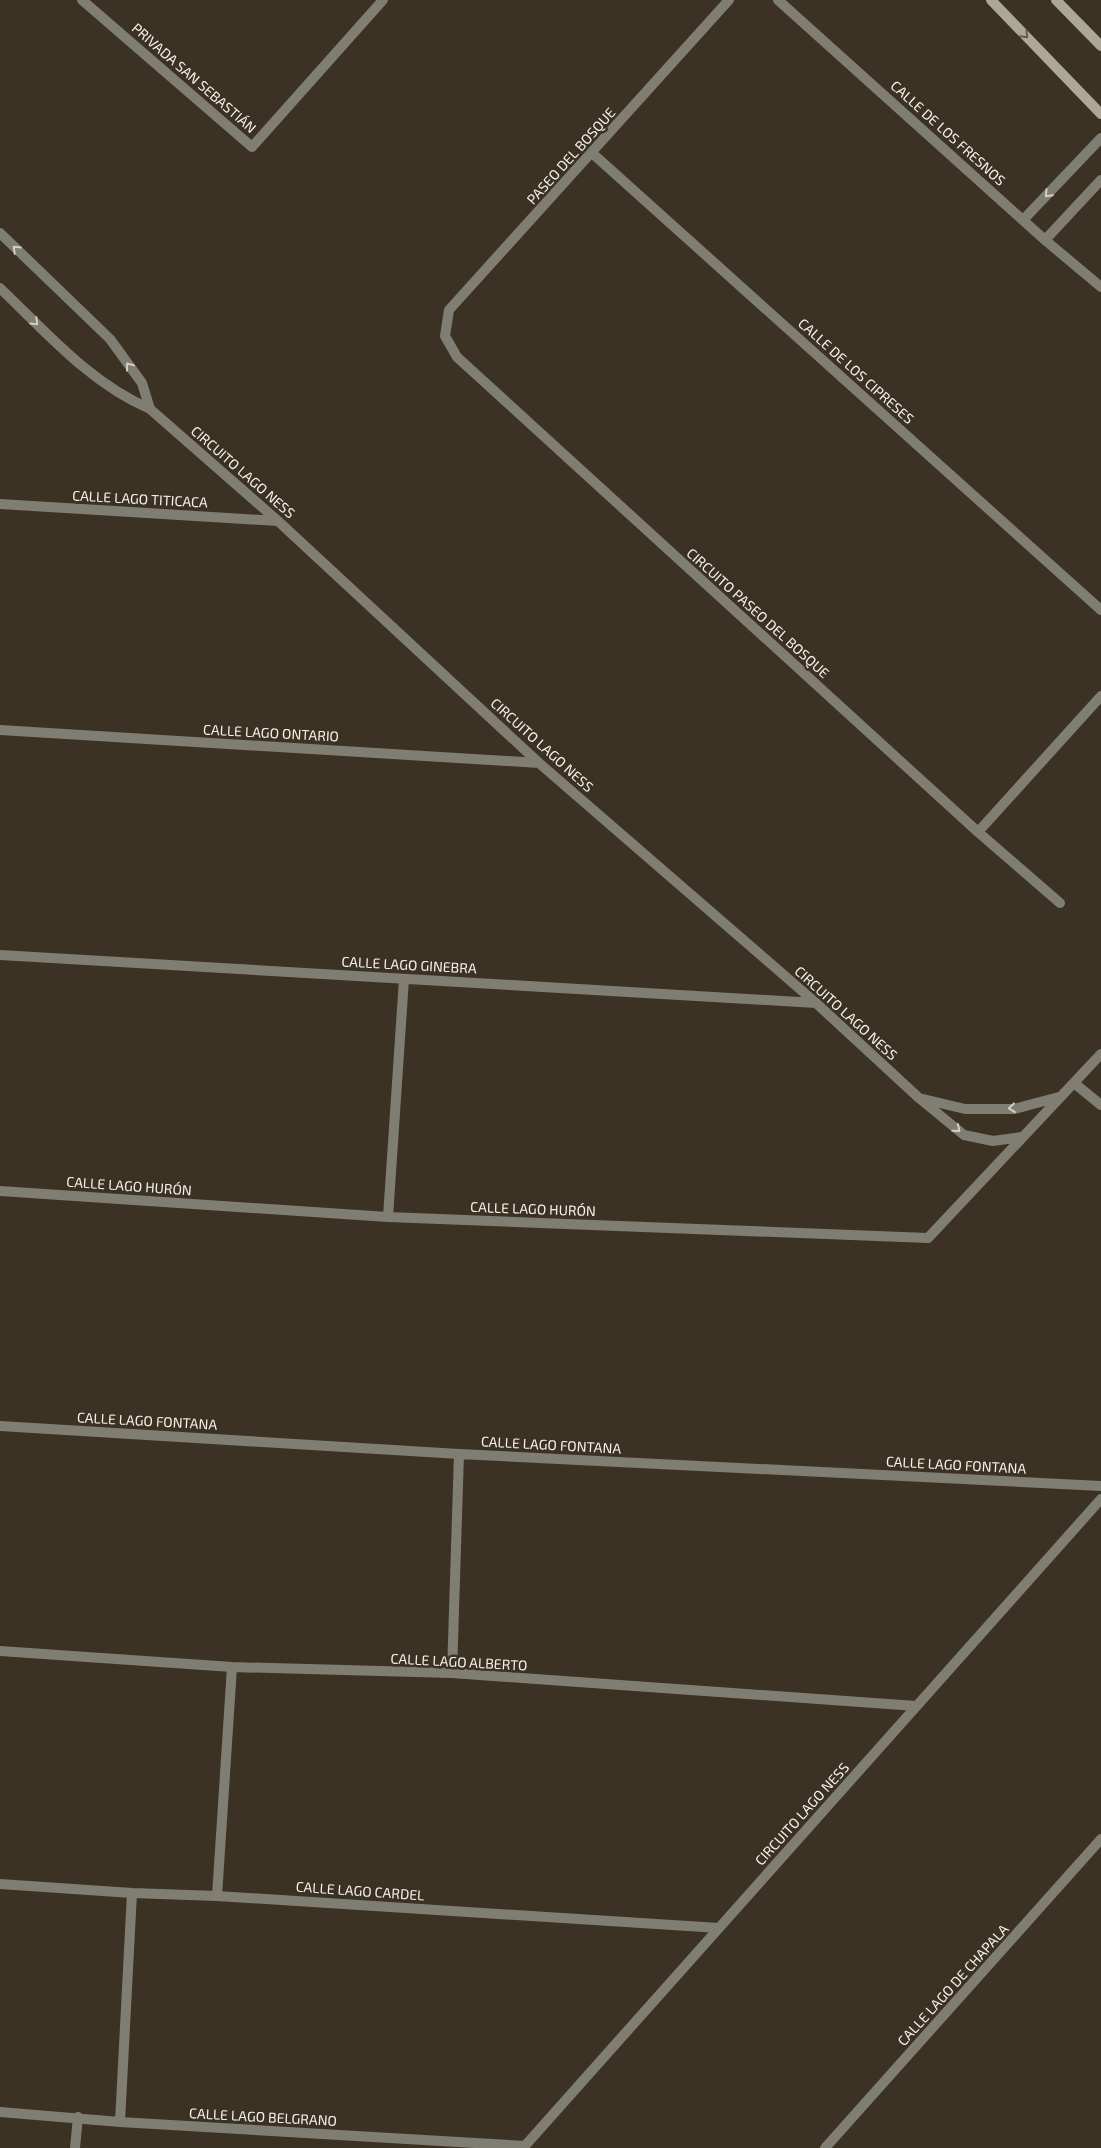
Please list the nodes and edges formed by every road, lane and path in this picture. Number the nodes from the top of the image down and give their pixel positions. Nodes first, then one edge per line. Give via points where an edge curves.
1 (82, 0) edge
2 (383, 0) edge
3 (729, 0) edge
4 (778, 0) edge
5 (991, 0) edge
6 (1056, 0) edge
7 (1101, 46) edge
8 (1101, 114) edge
9 (1101, 138) edge
10 (592, 153) junction
11 (1101, 180) edge
12 (1024, 219) junction
13 (0, 234) edge
14 (1045, 240) junction
15 (1101, 287) edge
16 (0, 288) edge
17 (445, 336) joint
18 (150, 409) junction
19 (0, 504) edge
20 (278, 521) junction
21 (1101, 610) edge
22 (1101, 696) edge
23 (0, 730) edge
24 (539, 763) junction
25 (978, 832) junction
26 (1060, 903) dead end
27 (0, 955) edge
28 (404, 978) junction
29 (816, 1003) junction
30 (1101, 1054) edge
31 (1074, 1083) junction
32 (1060, 1097) junction
33 (919, 1098) junction
34 (1101, 1105) edge
35 (1022, 1137) junction
36 (0, 1191) edge
37 (388, 1217) junction
38 (0, 1426) edge
39 (459, 1454) junction
40 (1101, 1486) edge
41 (1101, 1499) edge
42 (0, 1651) edge
43 (232, 1667) junction
44 (452, 1673) junction
45 (916, 1706) junction
46 (1101, 1840) edge
47 (0, 1884) edge
48 (132, 1893) junction
49 (217, 1896) junction
50 (718, 1928) junction
51 (0, 2112) edge
52 (78, 2117) junction
53 (120, 2122) junction
54 (524, 2147) edge
55 (75, 2148) edge
56 (825, 2148) edge

1 - 2 street, PRIVADA SAN SEBASTIÁN via 252,147
3 - 10 street, PASEO DEL BOSQUE
4 - 12 street, CALLE DE LOS FRESNOS
5 -> 8 street
6 - 7 street
9 -> 12 street
10 - 17 street, PASEO DEL BOSQUE via 449,310
10 - 21 street, CALLE DE LOS CIPRESES
11 - 14 street
12 - 14 street, CALLE DE LOS FRESNOS
18 -> 13 street via 142,383 110,339
14 - 15 street, CALLE DE LOS FRESNOS
16 -> 18 street, CIRCUITO LAGO NESS via 90,374 126,399
17 - 25 street, CIRCUITO PASEO DEL BOSQUE via 457,357
18 - 20 street, CIRCUITO LAGO NESS
19 - 20 street, CALLE LAGO TITICACA
20 - 24 street, CIRCUITO LAGO NESS
22 - 25 street
23 - 24 street, CALLE LAGO ONTARIO
24 - 29 street, CIRCUITO LAGO NESS
25 - 26 street, CIRCUITO PASEO DEL BOSQUE
27 - 28 street, CALLE LAGO GINEBRA
28 - 29 street, CALLE LAGO GINEBRA
28 - 37 street
29 - 33 street, CIRCUITO LAGO NESS
30 - 31 street
31 - 32 street
31 - 34 street
32 -> 33 street, CIRCUITO LAGO NESS via 1014,1109 965,1109
32 - 35 street, CALLE LAGO HURÓN
33 -> 35 street, CIRCUITO LAGO NESS via 964,1135 993,1141
35 - 37 street, CALLE LAGO HURÓN via 928,1238
36 - 37 street, CALLE LAGO HURÓN
38 - 39 street, CALLE LAGO FONTANA
39 - 40 street, CALLE LAGO FONTANA
39 - 44 street
41 - 45 street, CIRCUITO LAGO NESS
42 - 43 street, CALLE LAGO ALBERTO
43 - 44 street, CALLE LAGO ALBERTO
43 - 49 street
44 - 45 street, CALLE LAGO ALBERTO
45 - 50 street, CIRCUITO LAGO NESS
46 - 56 street, CALLE LAGO DE CHAPALA
47 - 48 street, CALLE LAGO CARDEL
48 - 49 street, CALLE LAGO CARDEL
48 - 53 street
49 - 50 street, CALLE LAGO CARDEL
50 - 54 street, CIRCUITO LAGO NESS
51 - 52 street, CALLE LAGO BELGRANO
52 - 53 street, CALLE LAGO BELGRANO
52 - 55 street
53 - 54 street, CALLE LAGO BELGRANO

